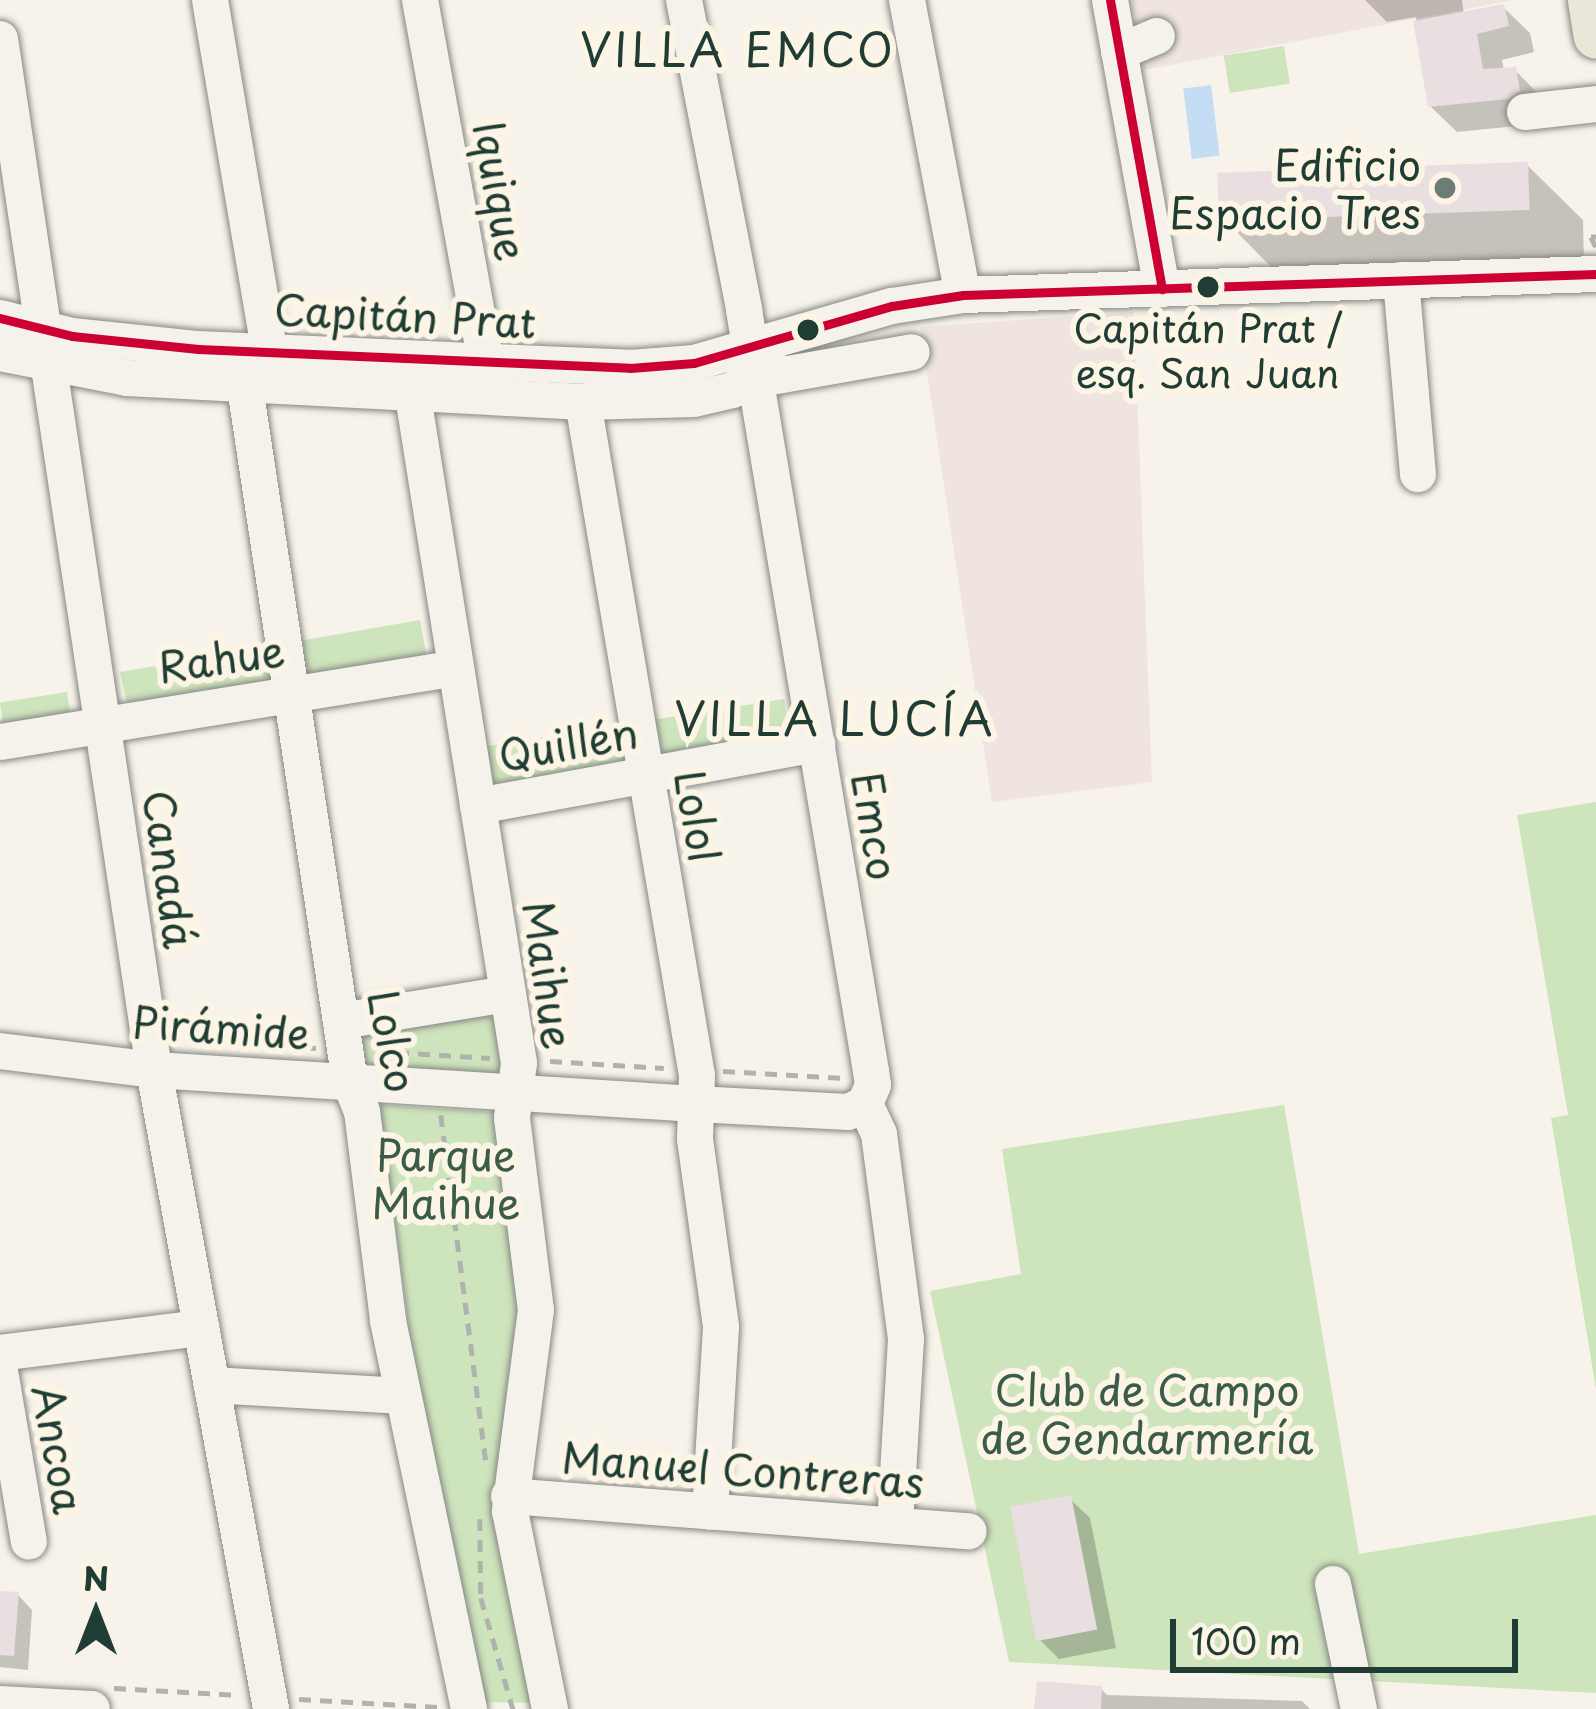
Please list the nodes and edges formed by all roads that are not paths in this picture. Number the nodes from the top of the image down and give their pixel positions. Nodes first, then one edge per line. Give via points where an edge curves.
1 (210, 0) edge
2 (420, 0) edge
3 (685, 0) edge
4 (907, 0) edge
5 (1110, 0) edge
6 (1590, 0) edge
7 (1157, 36) dead end
8 (1596, 36) edge
9 (0, 40) edge
10 (1119, 52) junction
11 (1596, 104) edge
12 (1525, 112) dead end
13 (1596, 274) edge
14 (1401, 280) junction
15 (1162, 289) junction
16 (963, 295) junction
17 (0, 318) edge
18 (46, 348) junction
19 (912, 352) dead end
20 (0, 353) edge
21 (270, 354) junction
22 (751, 364) junction
23 (490, 382) junction
24 (244, 387) junction
25 (413, 396) junction
26 (583, 402) junction
27 (1418, 474) dead end
28 (456, 668) junction
29 (291, 693) junction
30 (103, 724) junction
31 (0, 742) edge
32 (817, 744) junction
33 (645, 775) junction
34 (478, 806) junction
35 (508, 994) junction
36 (0, 1051) edge
37 (346, 1051) junction
38 (154, 1070) junction
39 (517, 1076) junction
40 (696, 1087) junction
41 (860, 1091) junction
42 (201, 1328) junction
43 (0, 1353) edge
44 (0, 1371) edge
45 (212, 1385) junction
46 (403, 1396) junction
47 (493, 1494) junction
48 (710, 1512) junction
49 (896, 1526) junction
50 (969, 1531) dead end
51 (29, 1542) dead end
52 (1334, 1584) dead end
53 (102, 1698) edge
54 (0, 1703) edge
55 (270, 1703) edge
56 (469, 1709) edge
57 (550, 1709) edge
58 (1359, 1709) edge

1 - 21 street
2 - 23 street, Iquique
3 - 22 street, Emco
4 - 16 street
5 - 10 street
6 - 8 main road
7 - 10 street
9 - 18 street, Canadá
10 - 15 street
11 - 12 street
13 - 14 street, Capitán Prat
14 - 15 street, Capitán Prat
14 - 27 street
15 - 16 street, Capitán Prat
16 - 22 street, Capitán Prat via 892,306
17 - 18 street, Capitán Prat
18 - 20 street, Capitán Prat
18 - 21 street, Capitán Prat
18 - 24 street, Capitán Prat
18 - 30 street, Canadá
19 - 22 street, Capitán Prat
21 - 23 street, Capitán Prat
22 - 23 street, Capitán Prat
22 - 26 street, Capitán Prat via 694,399
22 - 32 street, Emco
23 - 25 street, Capitán Prat
23 - 26 street, Capitán Prat
24 - 25 street, Capitán Prat
24 - 29 street, Lolco
25 - 28 street, Maihue
26 - 33 street, Lolol
28 - 29 street, Rahue
28 - 34 street, Maihue
29 - 30 street, Rahue
29 - 37 street, Lolco
30 - 31 street, Rahue
30 - 38 street, Canadá
32 - 33 street, Quillén
32 - 41 street, Emco via 872,1071 873,1085
33 - 34 street, Quillén
33 - 40 street, Lolol
34 - 35 street, Maihue
35 - 37 street, Pirámide
35 - 39 street, Maihue
36 - 38 street, Pirámide
37 - 38 street, Pirámide
37 - 39 street, Pirámide
37 - 46 street, Lolco via 362,1111
38 - 42 street, Canadá
39 - 40 street, Pirámide
39 - 47 street, Maihue via 512,1118 536,1310
40 - 41 street, Pirámide via 848,1112
40 - 48 street, Lolol via 695,1138 721,1327
41 - 49 street, Emco via 879,1134 905,1339
42 - 43 street
42 - 45 street, Canadá
44 - 51 street, Ancoa
45 - 46 street
45 - 55 street, Canadá
46 - 56 street, Lolco
47 - 48 street, Manuel Contreras
47 - 57 street, Maihue
48 - 49 street, Manuel Contreras
49 - 50 street, Manuel Contreras
52 - 58 street
53 - 54 street

